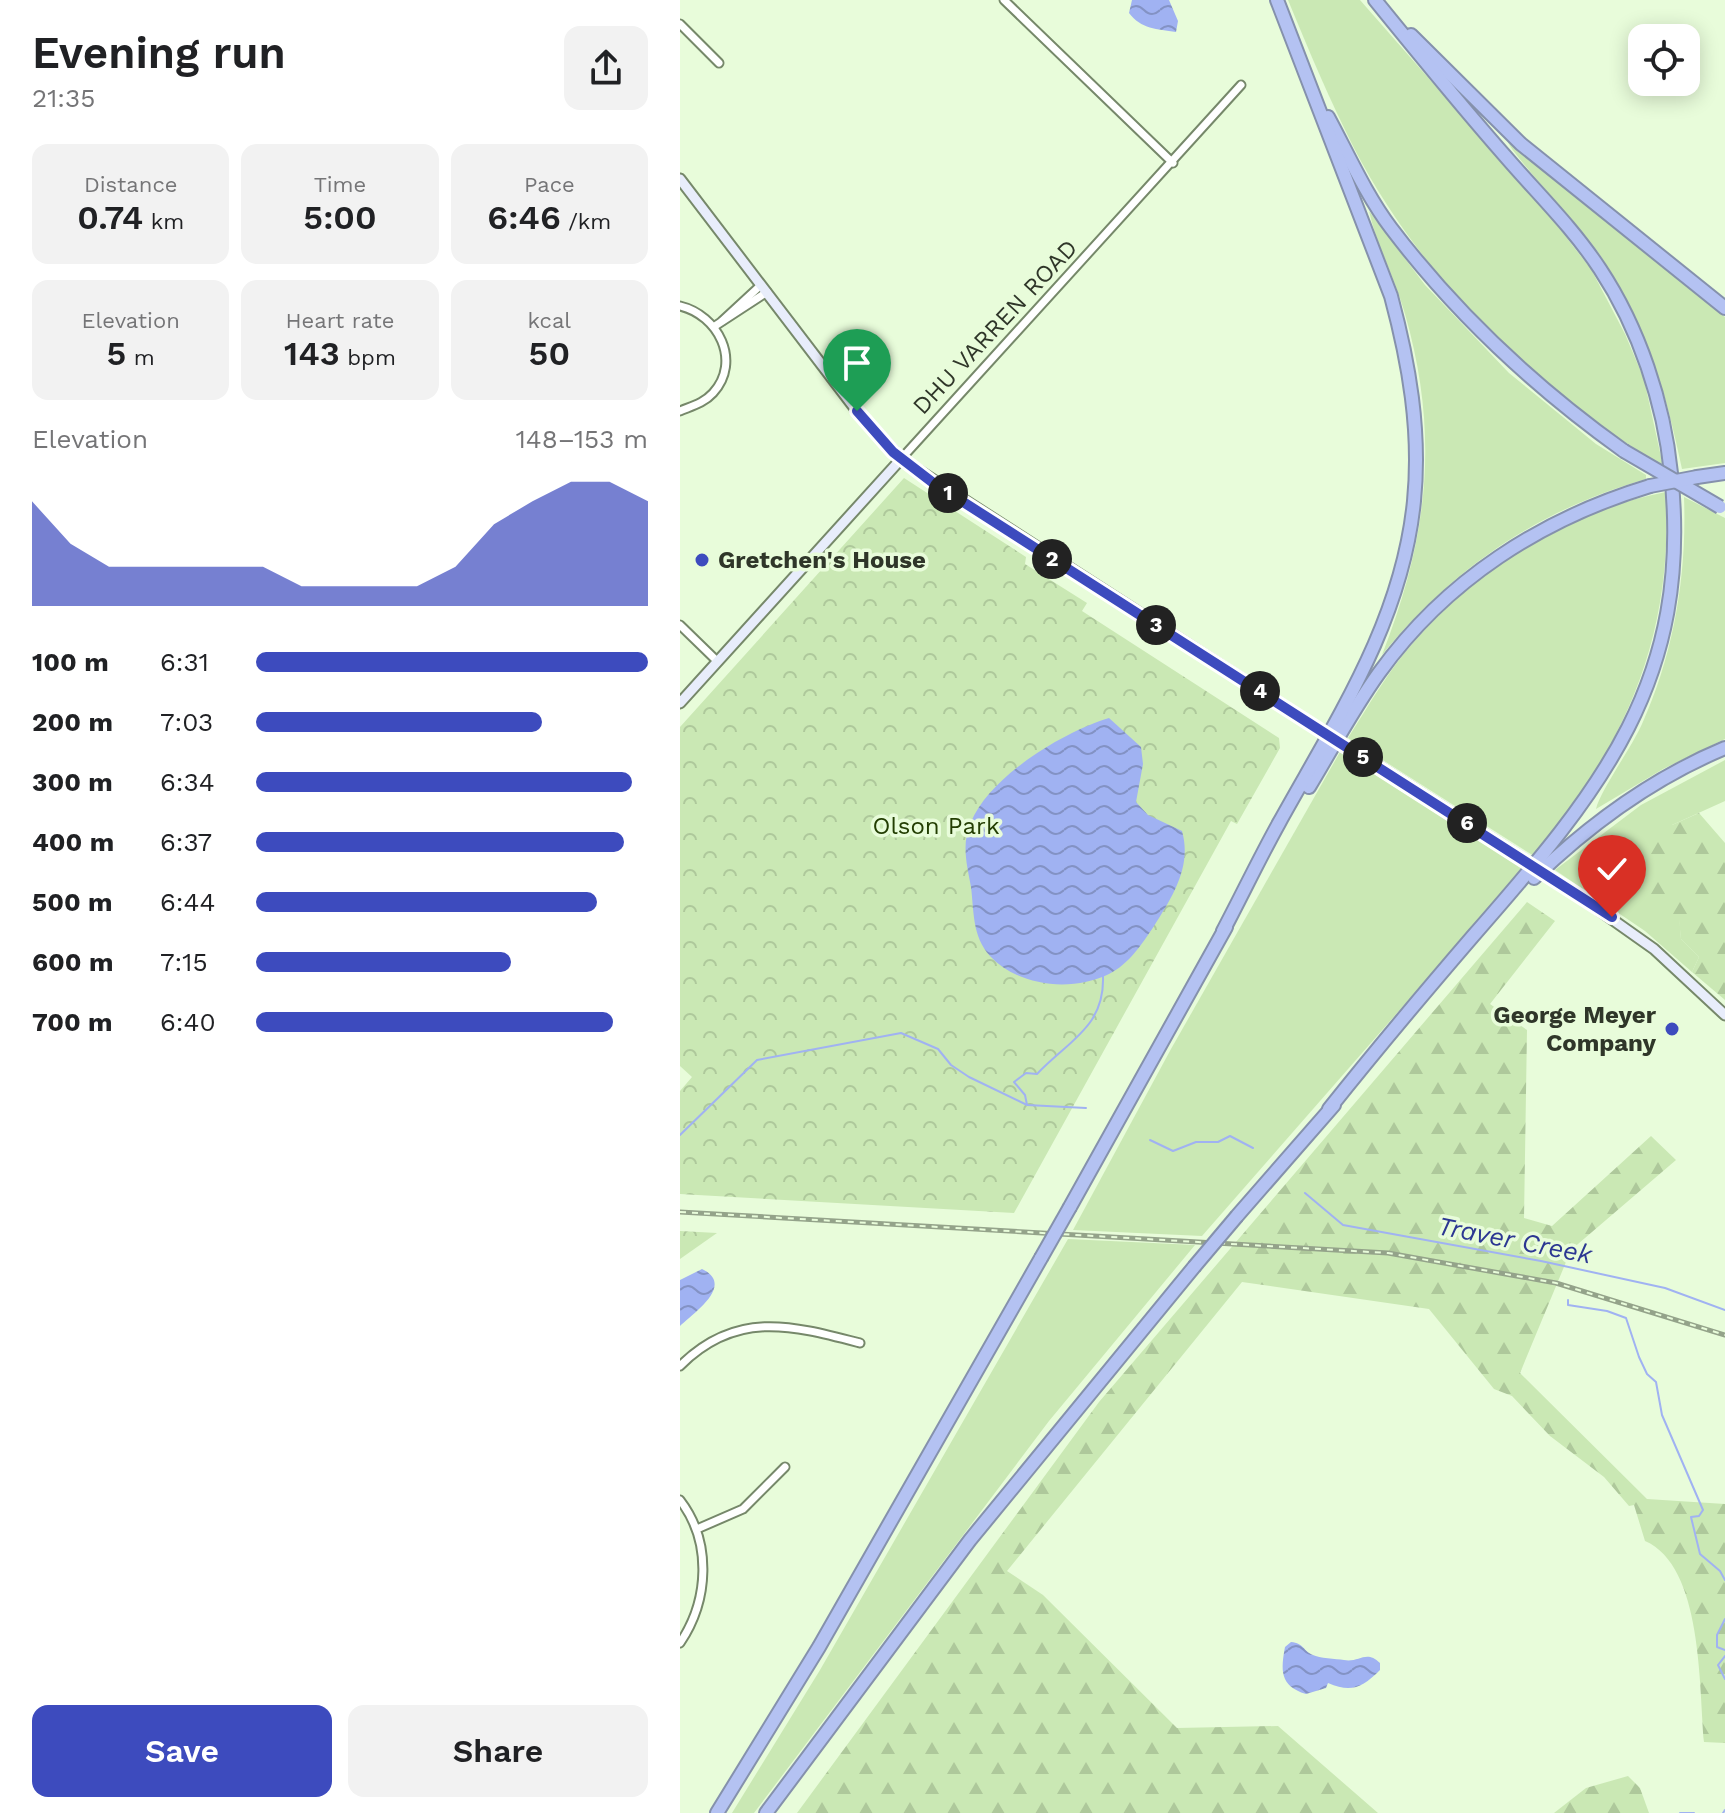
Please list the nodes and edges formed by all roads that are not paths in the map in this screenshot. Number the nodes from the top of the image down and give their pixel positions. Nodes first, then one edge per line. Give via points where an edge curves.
1 (1004, 0) edge
2 (1277, 0) edge
3 (1377, 2) edge
4 (680, 24) edge
5 (687, 31) junction
6 (680, 39) edge
7 (719, 63) dead end
8 (1307, 75) junction
9 (1241, 85) dead end
10 (1173, 163) junction
11 (680, 179) edge
12 (764, 288) junction
13 (680, 306) edge
14 (1725, 308) edge
15 (718, 324) junction
16 (680, 411) edge
17 (901, 459) junction
18 (1725, 473) edge
19 (1723, 508) edge
20 (680, 625) edge
21 (717, 661) junction
22 (680, 703) edge
23 (1725, 748) edge
24 (1223, 931) junction
25 (1725, 1015) edge
26 (1329, 1109) junction
27 (860, 1343) dead end
28 (680, 1366) edge
29 (785, 1467) dead end
30 (680, 1500) edge
31 (697, 1529) junction
32 (680, 1643) edge
33 (717, 1813) edge
34 (766, 1813) edge

1 - 10 street
2 - 8 highway
3 - 14 highway via 1521,144
3 - 26 highway via 1563,219 1608,282 1635,337 1661,411 1674,494 1675,545 1667,612 1647,689 1606,771 1547,851
4 - 5 street
5 - 6 street
5 - 7 street
8 - 19 highway, bridge via 1390,227 1477,328 1544,391 1624,451
8 - 24 highway via 1403,340 1415,423 1414,501 1396,589 1377,642
9 - 10 street, DHU VARREN ROAD
10 - 17 street, DHU VARREN ROAD
11 - 12 main road
12 - 15 street
12 - 17 main road via 857,411
13 - 15 street
15 - 16 street via 725,350 722,379 708,398
17 - 21 main road, DHU VARREN ROAD
17 - 25 main road, bridge via 1565,886 1654,949
18 - 24 highway, bridge via 1650,486 1555,522 1467,579 1402,643 1359,703
20 - 21 street
21 - 22 main road, DHU VARREN ROAD
23 - 26 highway via 1638,794 1554,858
24 - 33 highway, bridge via 819,1647
26 - 34 highway, bridge via 970,1540
27 - 28 street via 801,1328 761,1326 712,1341
29 - 31 street via 743,1509
30 - 31 street
31 - 32 street via 702,1590

